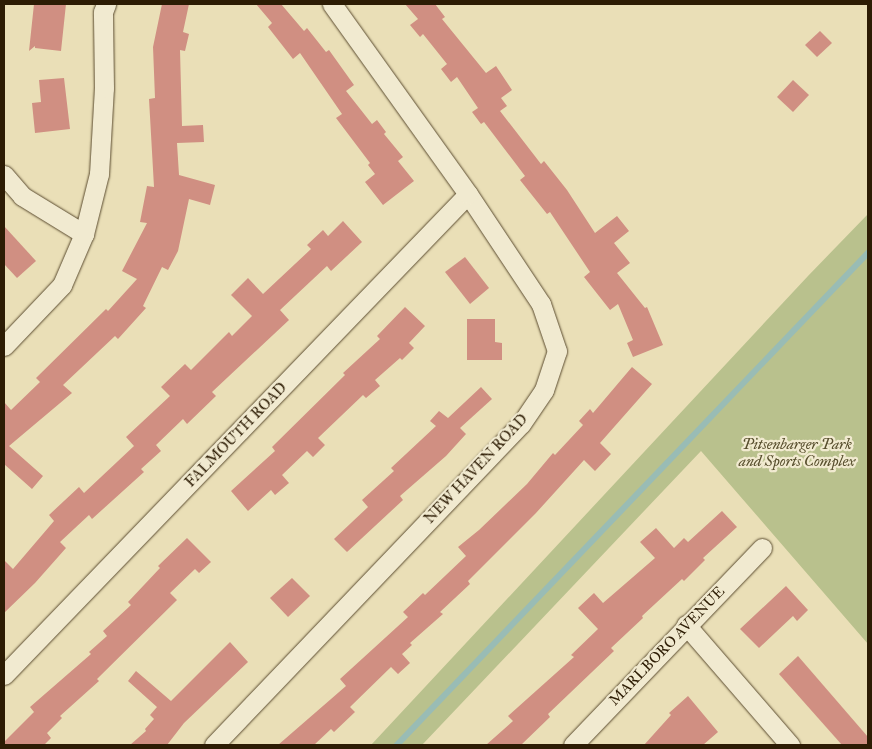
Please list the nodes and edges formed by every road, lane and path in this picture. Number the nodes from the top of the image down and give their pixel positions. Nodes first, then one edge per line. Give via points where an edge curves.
1 (106, 4) edge
2 (332, 4) edge
3 (4, 175) edge
4 (468, 194) junction
5 (84, 234) junction
6 (4, 346) edge
7 (762, 548) dead end
8 (686, 625) junction
9 (4, 675) edge
10 (214, 745) edge
11 (573, 745) edge
12 (790, 745) edge

1 - 5 street via 103,12 104,88 99,174
2 - 4 street, NEW HAVEN ROAD
3 - 5 street via 22,196
4 - 9 street, FALMOUTH ROAD
4 - 10 street, NEW HAVEN ROAD via 541,304 557,351 544,390 521,424
5 - 6 street via 62,285
7 - 8 street, MARLBORO AVENUE
8 - 11 street, MARLBORO AVENUE
8 - 12 street

